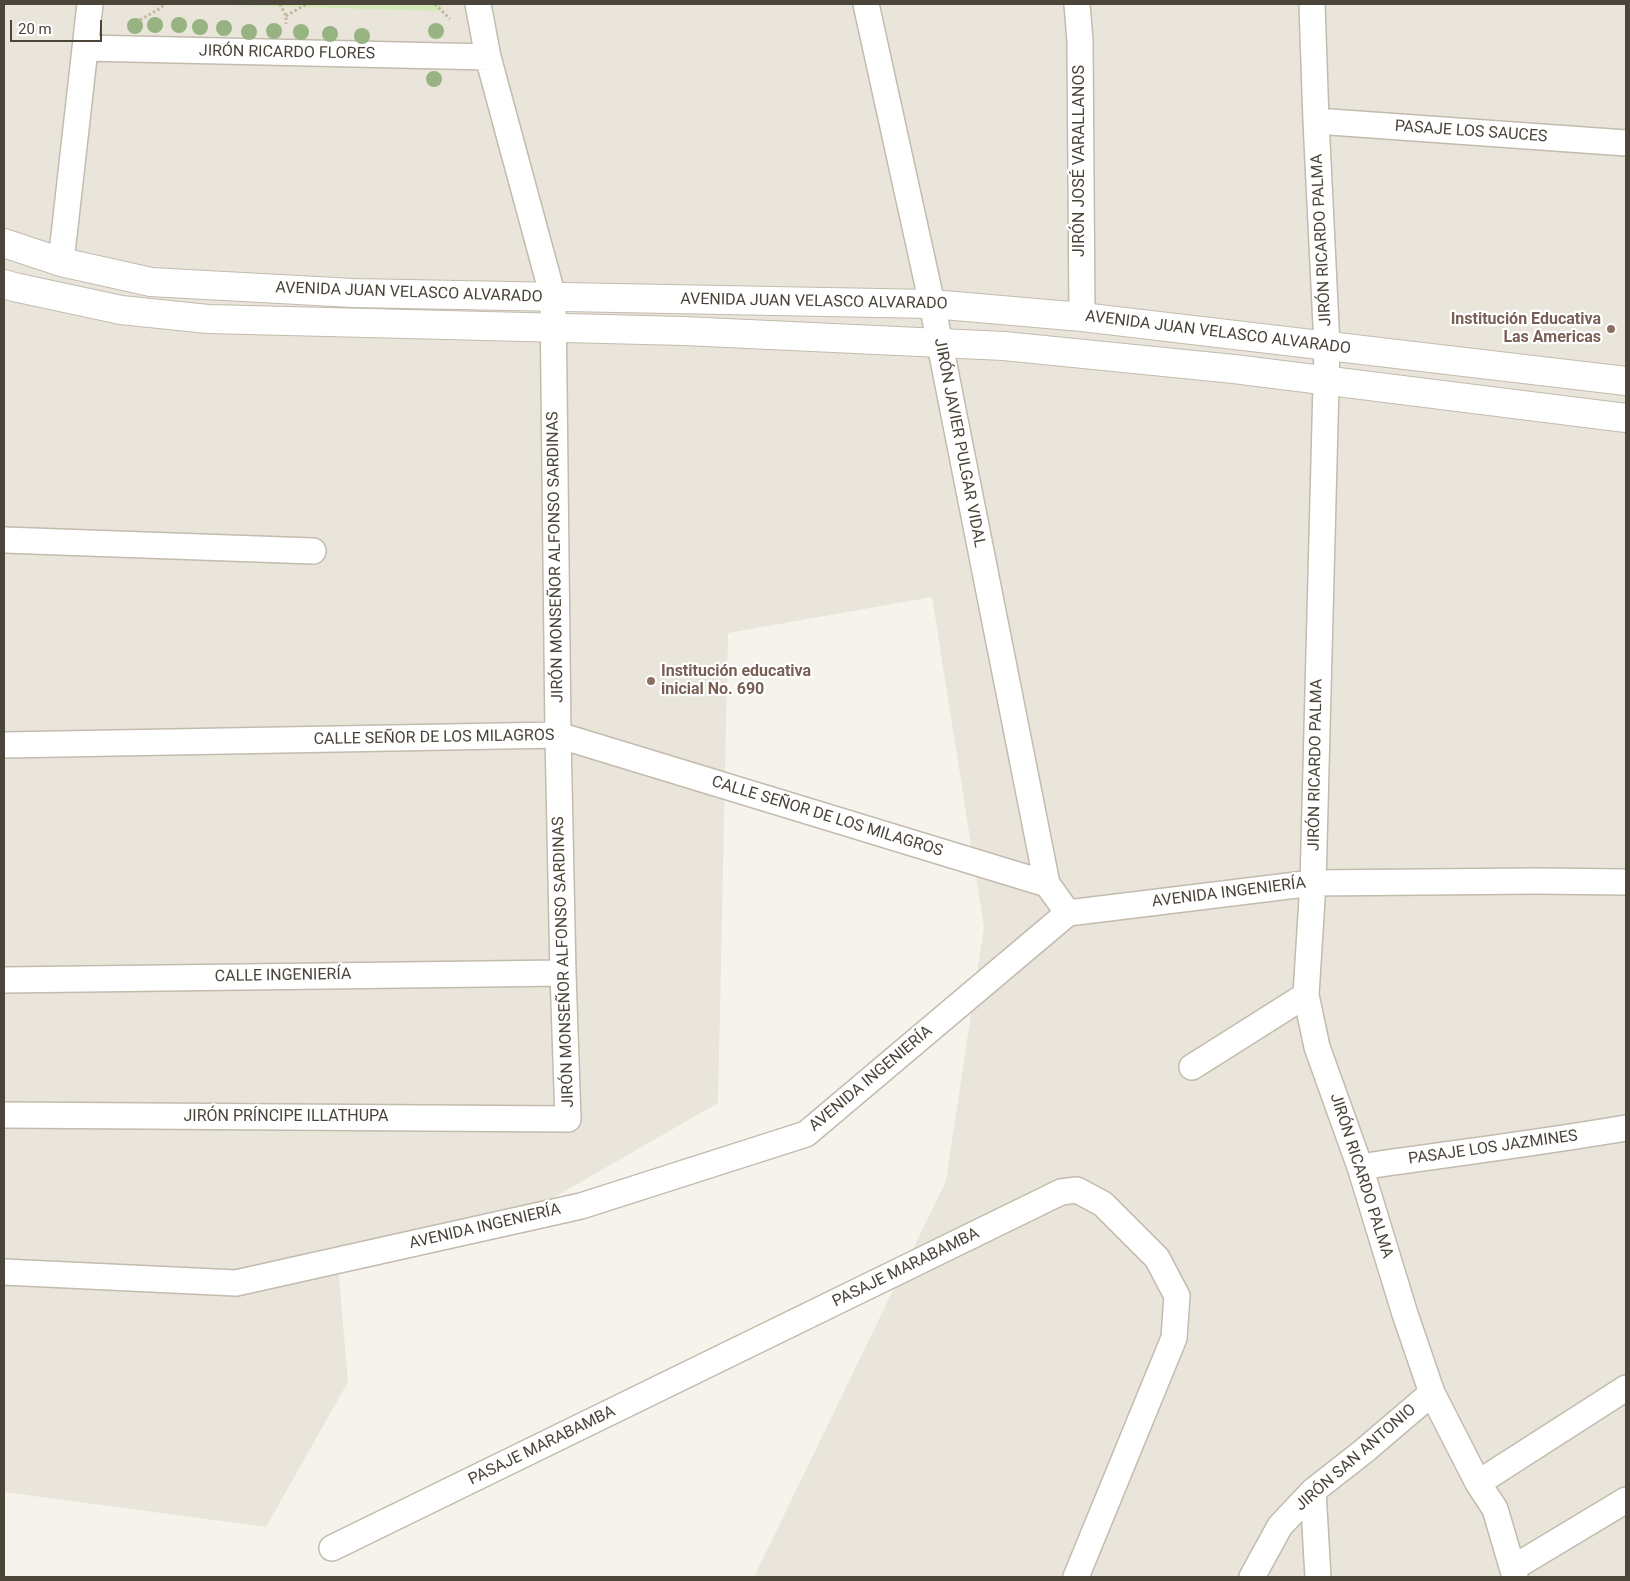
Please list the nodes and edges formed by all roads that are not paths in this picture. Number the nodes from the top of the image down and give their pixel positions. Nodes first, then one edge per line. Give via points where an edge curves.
1 (90, 4) edge
2 (478, 4) edge
3 (866, 4) edge
4 (1077, 4) edge
5 (1312, 4) edge
6 (86, 48) junction
7 (488, 57) junction
8 (1316, 121) junction
9 (1626, 143) edge
10 (4, 243) edge
11 (61, 262) junction
12 (4, 284) edge
13 (553, 297) junction
14 (932, 304) junction
15 (1082, 318) junction
16 (553, 328) junction
17 (939, 343) junction
18 (1327, 346) junction
19 (1326, 381) junction
20 (1626, 381) edge
21 (1626, 418) edge
22 (4, 540) edge
23 (313, 551) dead end
24 (558, 736) junction
25 (4, 745) edge
26 (1626, 882) edge
27 (1313, 883) junction
28 (1047, 884) junction
29 (1068, 913) junction
30 (562, 973) junction
31 (4, 980) edge
32 (1306, 994) junction
33 (1192, 1067) dead end
34 (4, 1115) edge
35 (568, 1120) joint
36 (1626, 1128) edge
37 (1360, 1167) junction
38 (4, 1272) edge
39 (1626, 1388) edge
40 (1432, 1393) junction
41 (1478, 1483) junction
42 (1313, 1491) junction
43 (1626, 1500) edge
44 (332, 1548) dead end
45 (1514, 1573) edge
46 (1076, 1577) edge
47 (1252, 1577) edge
48 (1318, 1577) edge

1 - 6 street
2 - 7 street, JIRÓN MONSEÑOR ALFONSO SARDINAS
3 - 14 street, JIRÓN JAVIER PULGAR VIDAL
4 - 15 street, JIRÓN JOSÉ VARALLANOS
5 - 8 street, JIRÓN RICARDO PALMA
6 - 7 street, JIRÓN RICARDO FLORES
6 - 11 street
7 - 13 street, JIRÓN MONSEÑOR ALFONSO SARDINAS
8 - 9 street, PASAJE LOS SAUCES
8 - 18 street, JIRÓN RICARDO PALMA
10 - 11 street, AVENIDA JUAN VELASCO ALVARADO
11 - 13 street, AVENIDA JUAN VELASCO ALVARADO via 150,282 353,293
12 - 16 street, AVENIDA JUAN VELASCO ALVARADO via 121,310 208,319
13 - 14 street, AVENIDA JUAN VELASCO ALVARADO
13 - 16 street, JIRÓN MONSEÑOR ALFONSO SARDINAS
14 - 15 street, AVENIDA JUAN VELASCO ALVARADO
14 - 17 street, JIRÓN JAVIER PULGAR VIDAL
15 - 18 street, AVENIDA JUAN VELASCO ALVARADO
16 - 17 street, AVENIDA JUAN VELASCO ALVARADO
16 - 24 street, JIRÓN MONSEÑOR ALFONSO SARDINAS
17 - 19 street, AVENIDA JUAN VELASCO ALVARADO via 1013,347
17 - 28 street, JIRÓN JAVIER PULGAR VIDAL
18 - 19 street, JIRÓN RICARDO PALMA
18 - 20 street, AVENIDA JUAN VELASCO ALVARADO
19 - 21 street, AVENIDA JUAN VELASCO ALVARADO
19 - 27 street, JIRÓN RICARDO PALMA
22 - 23 street
24 - 25 street, CALLE SEÑOR DE LOS MILAGROS
24 - 28 street, CALLE SEÑOR DE LOS MILAGROS
24 - 30 street, JIRÓN MONSEÑOR ALFONSO SARDINAS
26 - 27 street, AVENIDA INGENIERÍA
27 - 29 street, AVENIDA INGENIERÍA
27 - 32 street, JIRÓN RICARDO PALMA
28 - 29 street
29 - 38 street, AVENIDA INGENIERÍA via 806,1134 581,1206 236,1283
30 - 31 street, CALLE INGENIERÍA
30 - 35 street, JIRÓN MONSEÑOR ALFONSO SARDINAS
32 - 33 street
32 - 37 street, JIRÓN RICARDO PALMA via 1317,1048
34 - 35 street, JIRÓN PRÍNCIPE ILLATHUPA
36 - 37 street, PASAJE LOS JAZMINES
37 - 40 street, JIRÓN RICARDO PALMA
39 - 41 street
40 - 41 street, JIRÓN RICARDO PALMA
40 - 42 street, JIRÓN SAN ANTONIO
41 - 45 street, JIRÓN RICARDO PALMA via 1495,1509
42 - 47 street, JIRÓN SAN ANTONIO via 1280,1526
42 - 48 street
43 - 45 street
44 - 46 street, PASAJE MARABAMBA via 1052,1196 1077,1190 1103,1204 1157,1258 1176,1296 1174,1338

